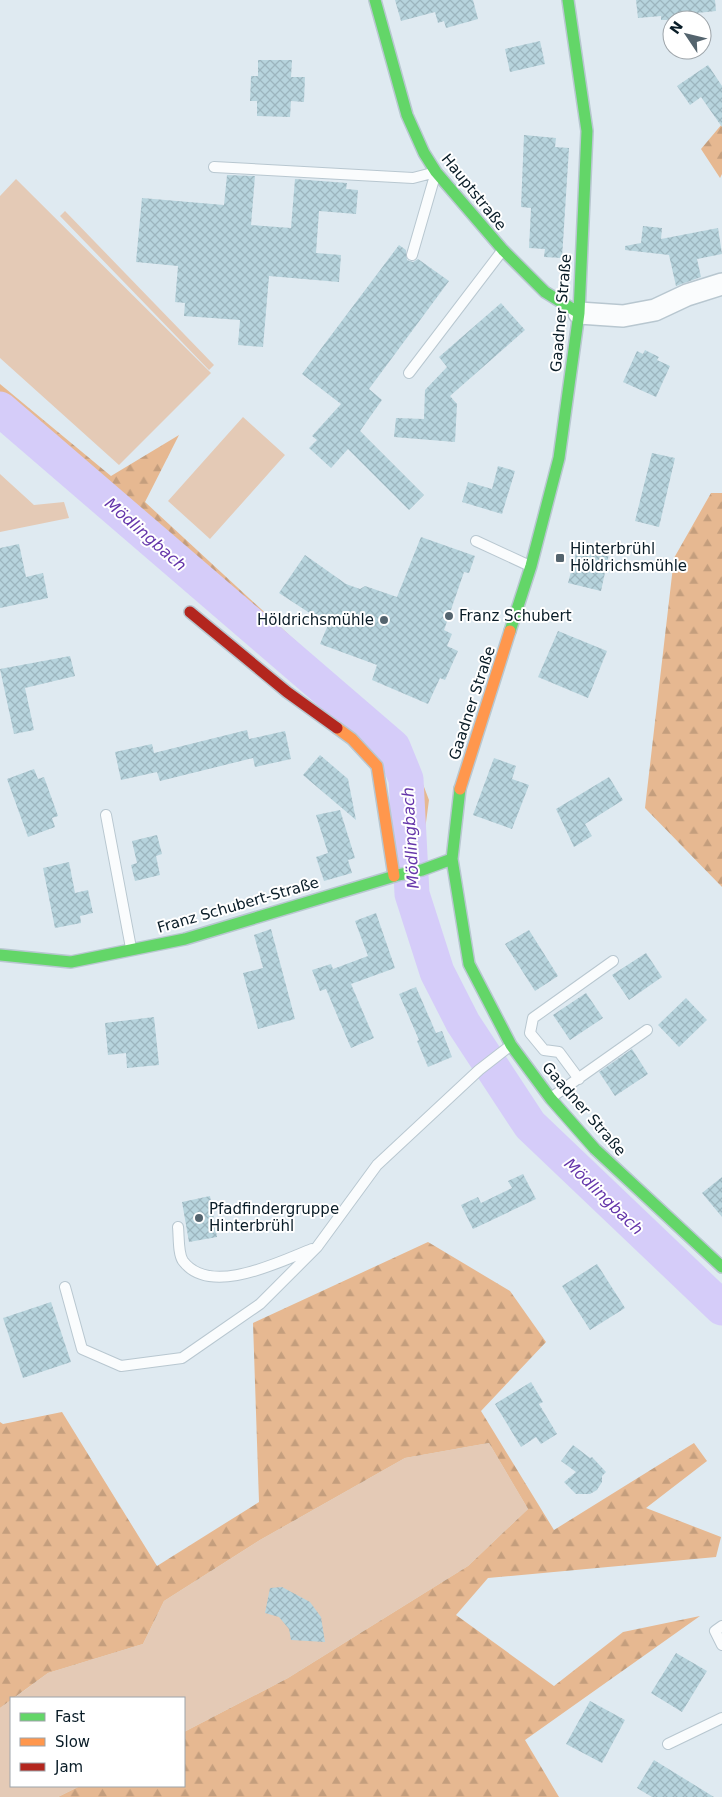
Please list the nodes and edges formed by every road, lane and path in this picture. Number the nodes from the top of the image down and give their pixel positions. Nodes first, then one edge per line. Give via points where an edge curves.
1 (375, 0) edge
2 (568, 0) edge
3 (214, 167) dead end
4 (436, 172) junction
5 (502, 250) junction
6 (412, 255) dead end
7 (722, 284) edge
8 (579, 313) junction
9 (409, 373) dead end
10 (476, 541) dead end
11 (531, 566) junction
12 (190, 612) dead end
13 (106, 815) dead end
14 (452, 859) junction
15 (396, 875) junction
16 (131, 948) junction
17 (0, 955) edge
18 (613, 961) dead end
19 (648, 1030) dead end
20 (511, 1045) junction
21 (579, 1078) junction
22 (550, 1099) junction
23 (178, 1227) dead end
24 (317, 1247) junction
25 (722, 1268) edge
26 (65, 1287) dead end
27 (722, 1626) edge
28 (722, 1645) edge
29 (722, 1718) edge
30 (668, 1744) dead end

1 - 4 main road, Hauptstraße via 407,115
2 - 8 main road, Gaadner Straße via 587,131
3 - 4 lane via 413,178
4 - 5 main road, Hauptstraße
4 - 6 lane
5 - 8 main road, Hauptstraße via 545,292
5 - 9 lane
7 - 8 street via 655,310 623,316
8 - 11 main road, Gaadner Straße via 559,458
10 - 11 lane
11 - 14 main road, Gaadner Straße via 461,783
12 - 15 main road via 287,692 352,739 377,766
13 - 16 lane
14 - 15 main road, Franz Schubert-Straße
14 - 20 main road, Gaadner Straße via 469,964
15 - 16 main road, Franz Schubert-Straße via 185,939
16 - 17 main road, Franz Schubert-Straße via 71,962
18 - 21 lane via 533,1018 530,1033 544,1050 559,1052
19 - 21 lane
20 - 22 main road, Gaadner Straße
20 - 24 lane via 479,1070 377,1165
21 - 22 lane
22 - 25 main road, Gaadner Straße via 595,1149
23 - 24 lane via 182,1260 197,1274 221,1277 257,1271
24 - 26 lane via 260,1304 182,1358 120,1366 82,1349
27 - 28 lane via 715,1631
29 - 30 lane

